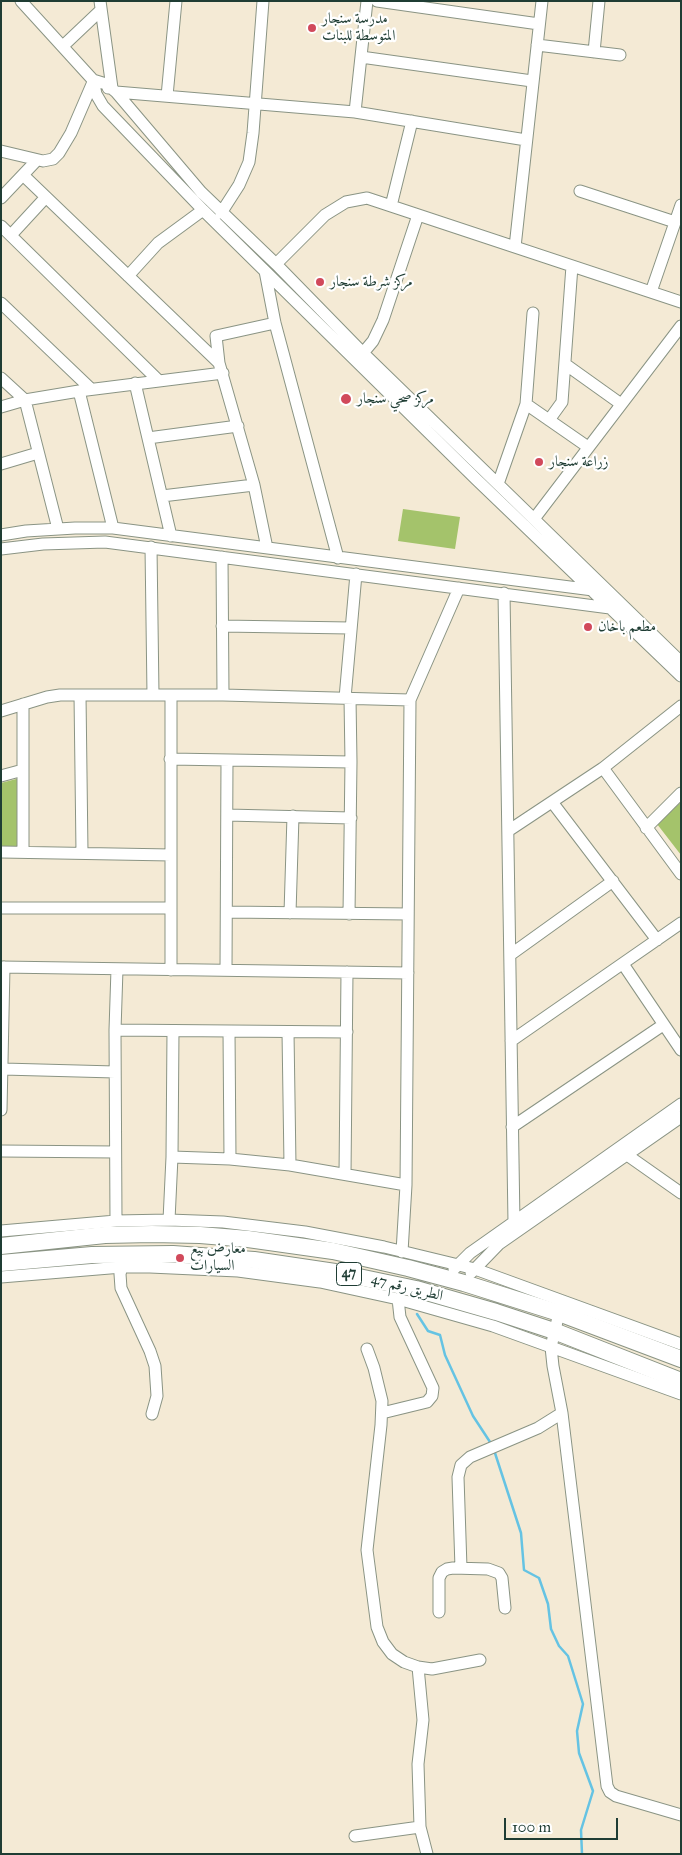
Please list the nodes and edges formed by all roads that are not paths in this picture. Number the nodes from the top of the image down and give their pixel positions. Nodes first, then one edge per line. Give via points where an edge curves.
1 (21, 1) edge
2 (176, 1) edge
3 (263, 1) edge
4 (366, 1) edge
5 (376, 1) edge
6 (542, 1) edge
7 (599, 1) edge
8 (101, 5) edge
9 (539, 24) junction
10 (537, 45) junction
11 (63, 46) junction
12 (594, 52) junction
13 (620, 55) dead end
14 (361, 57) junction
15 (93, 80) junction
16 (532, 82) junction
17 (114, 90) junction
18 (167, 96) junction
19 (99, 101) junction
20 (256, 103) junction
21 (355, 112) junction
22 (412, 121) junction
23 (526, 140) junction
24 (1, 151) edge
25 (37, 160) junction
26 (23, 175) junction
27 (580, 191) dead end
28 (46, 197) junction
29 (1, 198) edge
30 (681, 205) edge
31 (391, 206) junction
32 (202, 210) junction
33 (221, 213) junction
34 (418, 215) junction
35 (675, 222) junction
36 (1, 226) edge
37 (11, 235) junction
38 (515, 247) junction
39 (276, 264) junction
40 (572, 266) junction
41 (265, 271) junction
42 (128, 276) junction
43 (651, 292) junction
44 (681, 302) edge
45 (1, 303) edge
46 (533, 313) dead end
47 (275, 323) junction
48 (681, 326) edge
49 (363, 354) junction
50 (565, 364) junction
51 (221, 368) junction
52 (1, 378) edge
53 (158, 381) junction
54 (135, 383) junction
55 (91, 389) junction
56 (79, 391) junction
57 (25, 400) junction
58 (526, 404) junction
59 (621, 404) junction
60 (1, 407) edge
61 (549, 420) junction
62 (238, 426) junction
63 (148, 438) junction
64 (588, 447) junction
65 (38, 452) junction
66 (1, 464) edge
67 (498, 484) junction
68 (254, 485) junction
69 (162, 496) junction
70 (534, 519) junction
71 (113, 528) junction
72 (58, 529) junction
73 (1, 535) edge
74 (171, 536) junction
75 (150, 548) junction
76 (266, 548) junction
77 (1, 549) edge
78 (222, 557) junction
79 (338, 558) junction
80 (356, 574) junction
81 (556, 586) junction
82 (459, 588) junction
83 (597, 588) junction
84 (504, 593) junction
85 (554, 600) junction
86 (610, 608) junction
87 (222, 626) junction
88 (350, 628) junction
89 (681, 662) edge
90 (681, 676) edge
91 (80, 695) junction
92 (153, 695) junction
93 (223, 695) junction
94 (171, 696) junction
95 (347, 698) junction
96 (410, 700) junction
97 (23, 704) junction
98 (681, 706) edge
99 (1, 711) edge
100 (170, 759) junction
101 (227, 760) junction
102 (351, 762) junction
103 (603, 768) junction
104 (22, 770) junction
105 (1, 776) edge
106 (681, 793) edge
107 (552, 802) junction
108 (227, 815) junction
109 (293, 816) junction
110 (351, 818) junction
111 (646, 828) junction
112 (508, 831) junction
113 (1, 852) edge
114 (23, 852) junction
115 (82, 852) junction
116 (171, 854) junction
117 (681, 874) edge
118 (613, 881) junction
119 (1, 908) edge
120 (171, 908) junction
121 (226, 912) junction
122 (290, 913) junction
123 (349, 914) junction
124 (408, 914) junction
125 (681, 923) edge
126 (657, 940) junction
127 (510, 955) junction
128 (623, 964) junction
129 (3, 967) edge
130 (117, 969) junction
131 (172, 970) junction
132 (226, 970) junction
133 (347, 972) junction
134 (408, 973) junction
135 (663, 1025) junction
136 (115, 1030) junction
137 (173, 1031) junction
138 (229, 1031) junction
139 (288, 1032) junction
140 (347, 1032) junction
141 (511, 1041) junction
142 (681, 1050) edge
143 (3, 1069) junction
144 (115, 1072) junction
145 (681, 1104) edge
146 (1, 1110) edge
147 (681, 1117) edge
148 (512, 1127) junction
149 (1, 1151) edge
150 (115, 1152) junction
151 (627, 1155) junction
152 (172, 1157) junction
153 (230, 1159) junction
154 (290, 1165) junction
155 (345, 1174) junction
156 (406, 1185) junction
157 (681, 1193) edge
158 (169, 1220) junction
159 (116, 1221) junction
160 (514, 1222) junction
161 (1, 1231) edge
162 (57, 1233) junction
163 (1, 1246) edge
164 (402, 1252) junction
165 (382, 1254) junction
166 (1, 1263) edge
167 (458, 1264) junction
168 (122, 1267) junction
169 (474, 1269) junction
170 (1, 1277) edge
171 (446, 1277) junction
172 (349, 1281) junction
173 (464, 1283) junction
174 (398, 1299) junction
175 (559, 1313) junction
176 (623, 1330) junction
177 (553, 1339) junction
178 (681, 1344) edge
179 (366, 1349) dead end
180 (681, 1359) edge
181 (681, 1380) edge
182 (681, 1394) edge
183 (382, 1413) junction
184 (152, 1414) dead end
185 (562, 1414) junction
186 (461, 1568) junction
187 (505, 1608) dead end
188 (439, 1612) dead end
189 (480, 1660) dead end
190 (418, 1667) junction
191 (681, 1815) edge
192 (420, 1827) junction
193 (355, 1836) dead end
194 (427, 1854) edge

1 - 11 street
2 - 18 street
3 - 20 street
4 - 14 street
5 - 9 street
6 - 9 street
7 - 12 street
8 - 11 street
8 - 17 street
9 - 10 street
10 - 12 street
10 - 16 street
11 - 15 street
12 - 13 street
14 - 16 street
14 - 21 street
15 - 17 street
15 - 19 street
15 - 25 street via 59,153 50,160
16 - 23 street
17 - 18 street
17 - 19 street via 101,90
17 - 33 street
18 - 20 street
19 - 32 street
20 - 21 street
20 - 33 street via 249,162 240,185
21 - 22 street
22 - 23 street
22 - 31 street
23 - 38 street
24 - 25 street
25 - 26 street
26 - 28 street
26 - 29 street
27 - 35 street
28 - 37 street
28 - 42 street
30 - 35 street
31 - 34 street
31 - 39 street via 367,198 346,202 325,214
32 - 41 street
32 - 42 street via 158,243
33 - 39 street
34 - 38 street
34 - 49 street via 384,320
35 - 43 street
36 - 37 street
37 - 53 street
38 - 40 street
39 - 49 street
40 - 43 street
40 - 50 street
41 - 47 street
41 - 83 street via 476,479
42 - 51 street
43 - 44 street
45 - 55 street
46 - 58 street
47 - 51 street via 216,336
47 - 79 street
48 - 59 street
49 - 67 street
50 - 59 street
50 - 61 street via 562,402
51 - 53 street
51 - 62 street
52 - 57 street
53 - 54 street
54 - 55 street
54 - 63 street
55 - 56 street
56 - 57 street
56 - 71 street
57 - 60 street
57 - 65 street
58 - 61 street
58 - 67 street
59 - 64 street
61 - 64 street
62 - 63 street
62 - 68 street
63 - 69 street
64 - 70 street
65 - 66 street
65 - 72 street
67 - 70 street
68 - 69 street
68 - 76 street
69 - 74 street
70 - 83 street
71 - 72 street
71 - 74 street
72 - 73 street
74 - 76 street
75 - 77 street via 105,542
75 - 78 street
75 - 92 street
76 - 79 street
78 - 80 street
78 - 87 street
79 - 81 street
80 - 82 street
80 - 88 street
81 - 83 street
81 - 85 street
82 - 84 street
82 - 96 street
83 - 86 street
83 - 89 street
84 - 85 street
84 - 112 street
85 - 86 street
86 - 90 street
87 - 88 street
87 - 93 street
88 - 95 street
91 - 92 street
91 - 97 street via 51,696
91 - 115 street
92 - 94 street
93 - 94 street
93 - 95 street
94 - 100 street
95 - 96 street
95 - 102 street
96 - 124 street
97 - 99 street
97 - 104 street
98 - 103 street
100 - 101 street
100 - 116 street
101 - 102 street
101 - 108 street
102 - 110 street
103 - 107 street
103 - 111 street
104 - 105 street
104 - 114 street
106 - 111 street
107 - 112 street
107 - 118 street
108 - 109 street
108 - 121 street
109 - 110 street
109 - 122 street
110 - 123 street
111 - 117 street
112 - 127 street
113 - 114 street
114 - 115 street
115 - 116 street
116 - 120 street
118 - 126 street
118 - 127 street
119 - 120 street
120 - 131 street
121 - 122 street
121 - 132 street
122 - 123 street
123 - 124 street
124 - 134 street
125 - 126 street
126 - 128 street
127 - 141 street
128 - 135 street
128 - 141 street
129 - 130 street
129 - 143 street
130 - 131 street
130 - 136 street
131 - 132 street
132 - 133 street
133 - 134 street
133 - 140 street
134 - 156 street
135 - 142 street
135 - 148 street
136 - 137 street
136 - 144 street
137 - 138 street
137 - 152 street
138 - 139 street
138 - 153 street
139 - 140 street
139 - 154 street
140 - 155 street
141 - 148 street
143 - 144 street
143 - 146 street
144 - 150 street
145 - 160 street
147 - 151 street
148 - 160 street
149 - 150 street
150 - 159 street
151 - 157 street
151 - 169 street via 499,1244
152 - 153 street
152 - 158 street
153 - 154 street
154 - 155 street
155 - 156 street
156 - 164 street
158 - 159 street
158 - 165 street via 278,1228
159 - 162 street
160 - 167 street
161 - 162 street
162 - 163 highway, الطريق رقم 47 / 47
162 - 165 highway, الطريق رقم 47 / 47 via 200,1235
164 - 165 street
164 - 167 street
165 - 171 highway, الطريق رقم 47 / 47
166 - 172 highway, الطريق رقم 47 / 47 via 92,1255 173,1254 254,1260
167 - 169 street
167 - 171 street
168 - 170 street
168 - 172 street via 216,1269
168 - 184 street via 120,1288 155,1366 157,1396
169 - 173 street
169 - 176 street
171 - 173 highway, الطريق رقم 47 / 47
172 - 174 street
172 - 177 highway, الطريق رقم 47 / 47 via 416,1289 456,1300
173 - 175 highway, الطريق رقم 47 / 47
174 - 177 street
174 - 183 street via 400,1317 433,1388 432,1396 428,1402
175 - 176 highway, الطريق رقم 47 / 47
175 - 177 street
176 - 178 street
176 - 180 highway, الطريق رقم 47 / 47
177 - 181 highway, الطريق رقم 47 / 47
177 - 182 street
177 - 185 street
179 - 183 street via 380,1389
183 - 190 street via 367,1550 377,1628 392,1654
185 - 186 street via 530,1432 470,1457 461,1465 458,1477
185 - 191 street via 607,1786 616,1796
186 - 187 street via 499,1573
186 - 188 street via 447,1569 439,1578
189 - 190 street via 432,1669
190 - 192 street via 423,1720 418,1764
192 - 193 street
192 - 194 street

